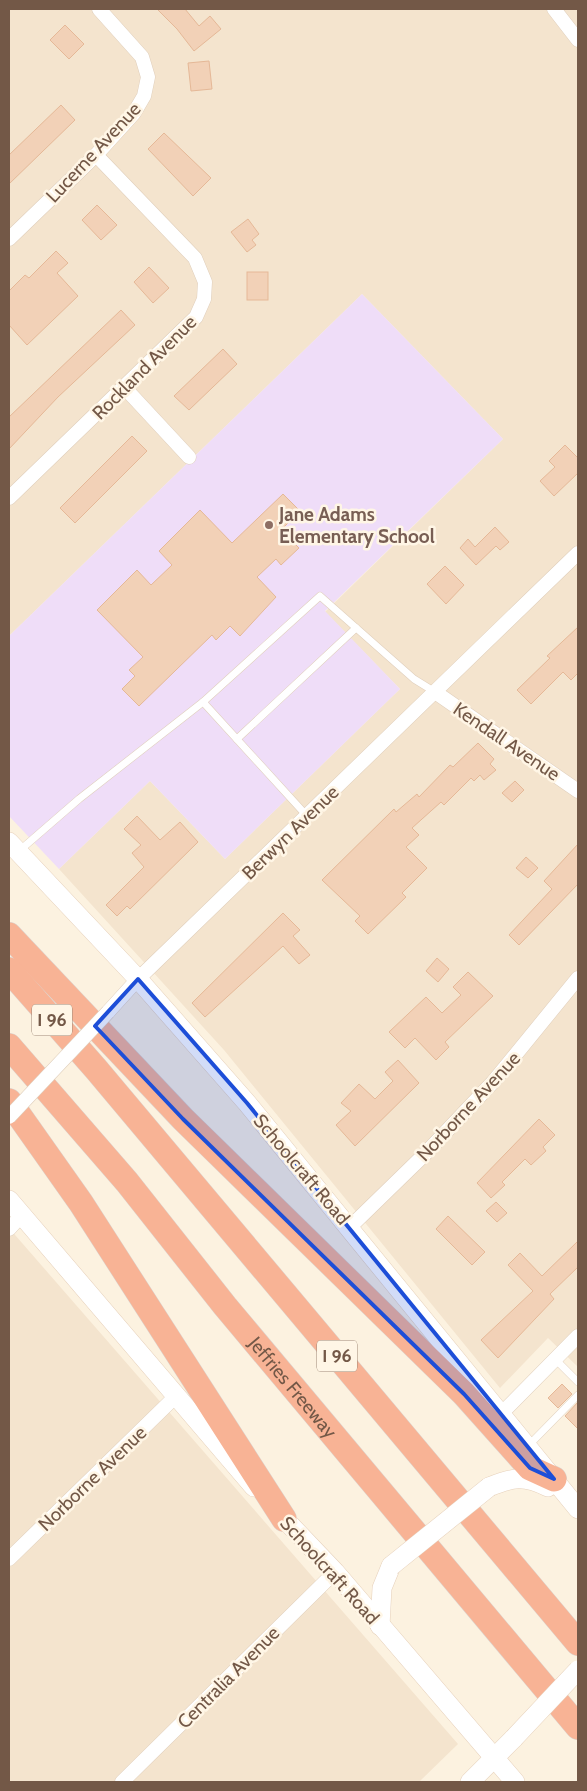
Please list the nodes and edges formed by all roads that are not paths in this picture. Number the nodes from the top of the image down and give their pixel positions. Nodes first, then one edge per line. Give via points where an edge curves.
1 (99, 9) edge
2 (554, 9) edge
3 (578, 40) edge
4 (96, 155) junction
5 (9, 239) edge
6 (124, 388) junction
7 (189, 457) dead end
8 (9, 498) edge
9 (578, 553) edge
10 (356, 628) junction
11 (435, 692) junction
12 (203, 702) junction
13 (237, 739) junction
14 (578, 791) edge
15 (307, 816) junction
16 (14, 847) edge
17 (9, 935) edge
18 (9, 970) edge
19 (578, 978) edge
20 (138, 979) junction
21 (9, 1046) edge
22 (9, 1101) edge
23 (9, 1117) edge
24 (9, 1200) edge
25 (22, 1215) junction
26 (350, 1227) junction
27 (9, 1229) edge
28 (578, 1336) edge
29 (554, 1359) junction
30 (578, 1382) edge
31 (578, 1395) edge
32 (176, 1396) junction
33 (501, 1414) junction
34 (527, 1447) junction
35 (554, 1479) junction
36 (574, 1505) edge
37 (284, 1519) junction
38 (9, 1559) edge
39 (335, 1572) junction
40 (380, 1626) junction
41 (578, 1643) edge
42 (578, 1670) edge
43 (578, 1726) edge
44 (495, 1758) junction
45 (122, 1782) edge
46 (470, 1782) edge
47 (515, 1782) edge

1 - 4 street, Lucerne Avenue via 135,47 148,77 140,106
2 - 3 street
4 - 5 street, Lucerne Avenue
4 - 6 street, Rockland Avenue via 195,258 205,282 204,299 196,317
6 - 7 street
6 - 8 street, Rockland Avenue
9 - 11 street, Berwyn Avenue
10 - 11 lane via 414,679
10 - 12 lane via 320,596
10 - 13 lane
11 - 14 street, Kendall Avenue
11 - 15 street, Berwyn Avenue
12 - 13 lane
12 - 16 lane
13 - 15 lane
15 - 20 street, Berwyn Avenue
16 - 20 main road, Schoolcraft Road
17 - 35 highway via 183,1119 464,1394 530,1468
18 - 41 highway, I 96 via 96,1069
19 - 26 street, Norborne Avenue via 494,1081
20 - 23 street, Berwyn Avenue, bridge
20 - 26 main road, Schoolcraft Road via 248,1103
21 - 43 highway, Jeffries Freeway / I 96 via 127,1182 225,1306
22 - 37 highway via 81,1203
24 - 25 main road, Schoolcraft Road
25 - 27 street
25 - 32 main road, Schoolcraft Road
26 - 33 main road, Schoolcraft Road
28 - 29 street
29 - 30 lane
29 - 33 street
31 - 34 lane
32 - 37 main road, Schoolcraft Road via 232,1464
32 - 38 street, Norborne Avenue
33 - 34 main road, Schoolcraft Road
34 - 35 main road, Schoolcraft Road
35 - 36 main road, Schoolcraft Road
36 - 40 main road, bridge via 532,1479 516,1478 489,1487 391,1566 382,1588
37 - 39 main road, Schoolcraft Road
39 - 40 main road, Schoolcraft Road
39 - 45 street, Centralia Avenue
40 - 44 main road, Schoolcraft Road
42 - 44 main road, bridge
44 - 46 main road
44 - 47 main road, Schoolcraft Road

